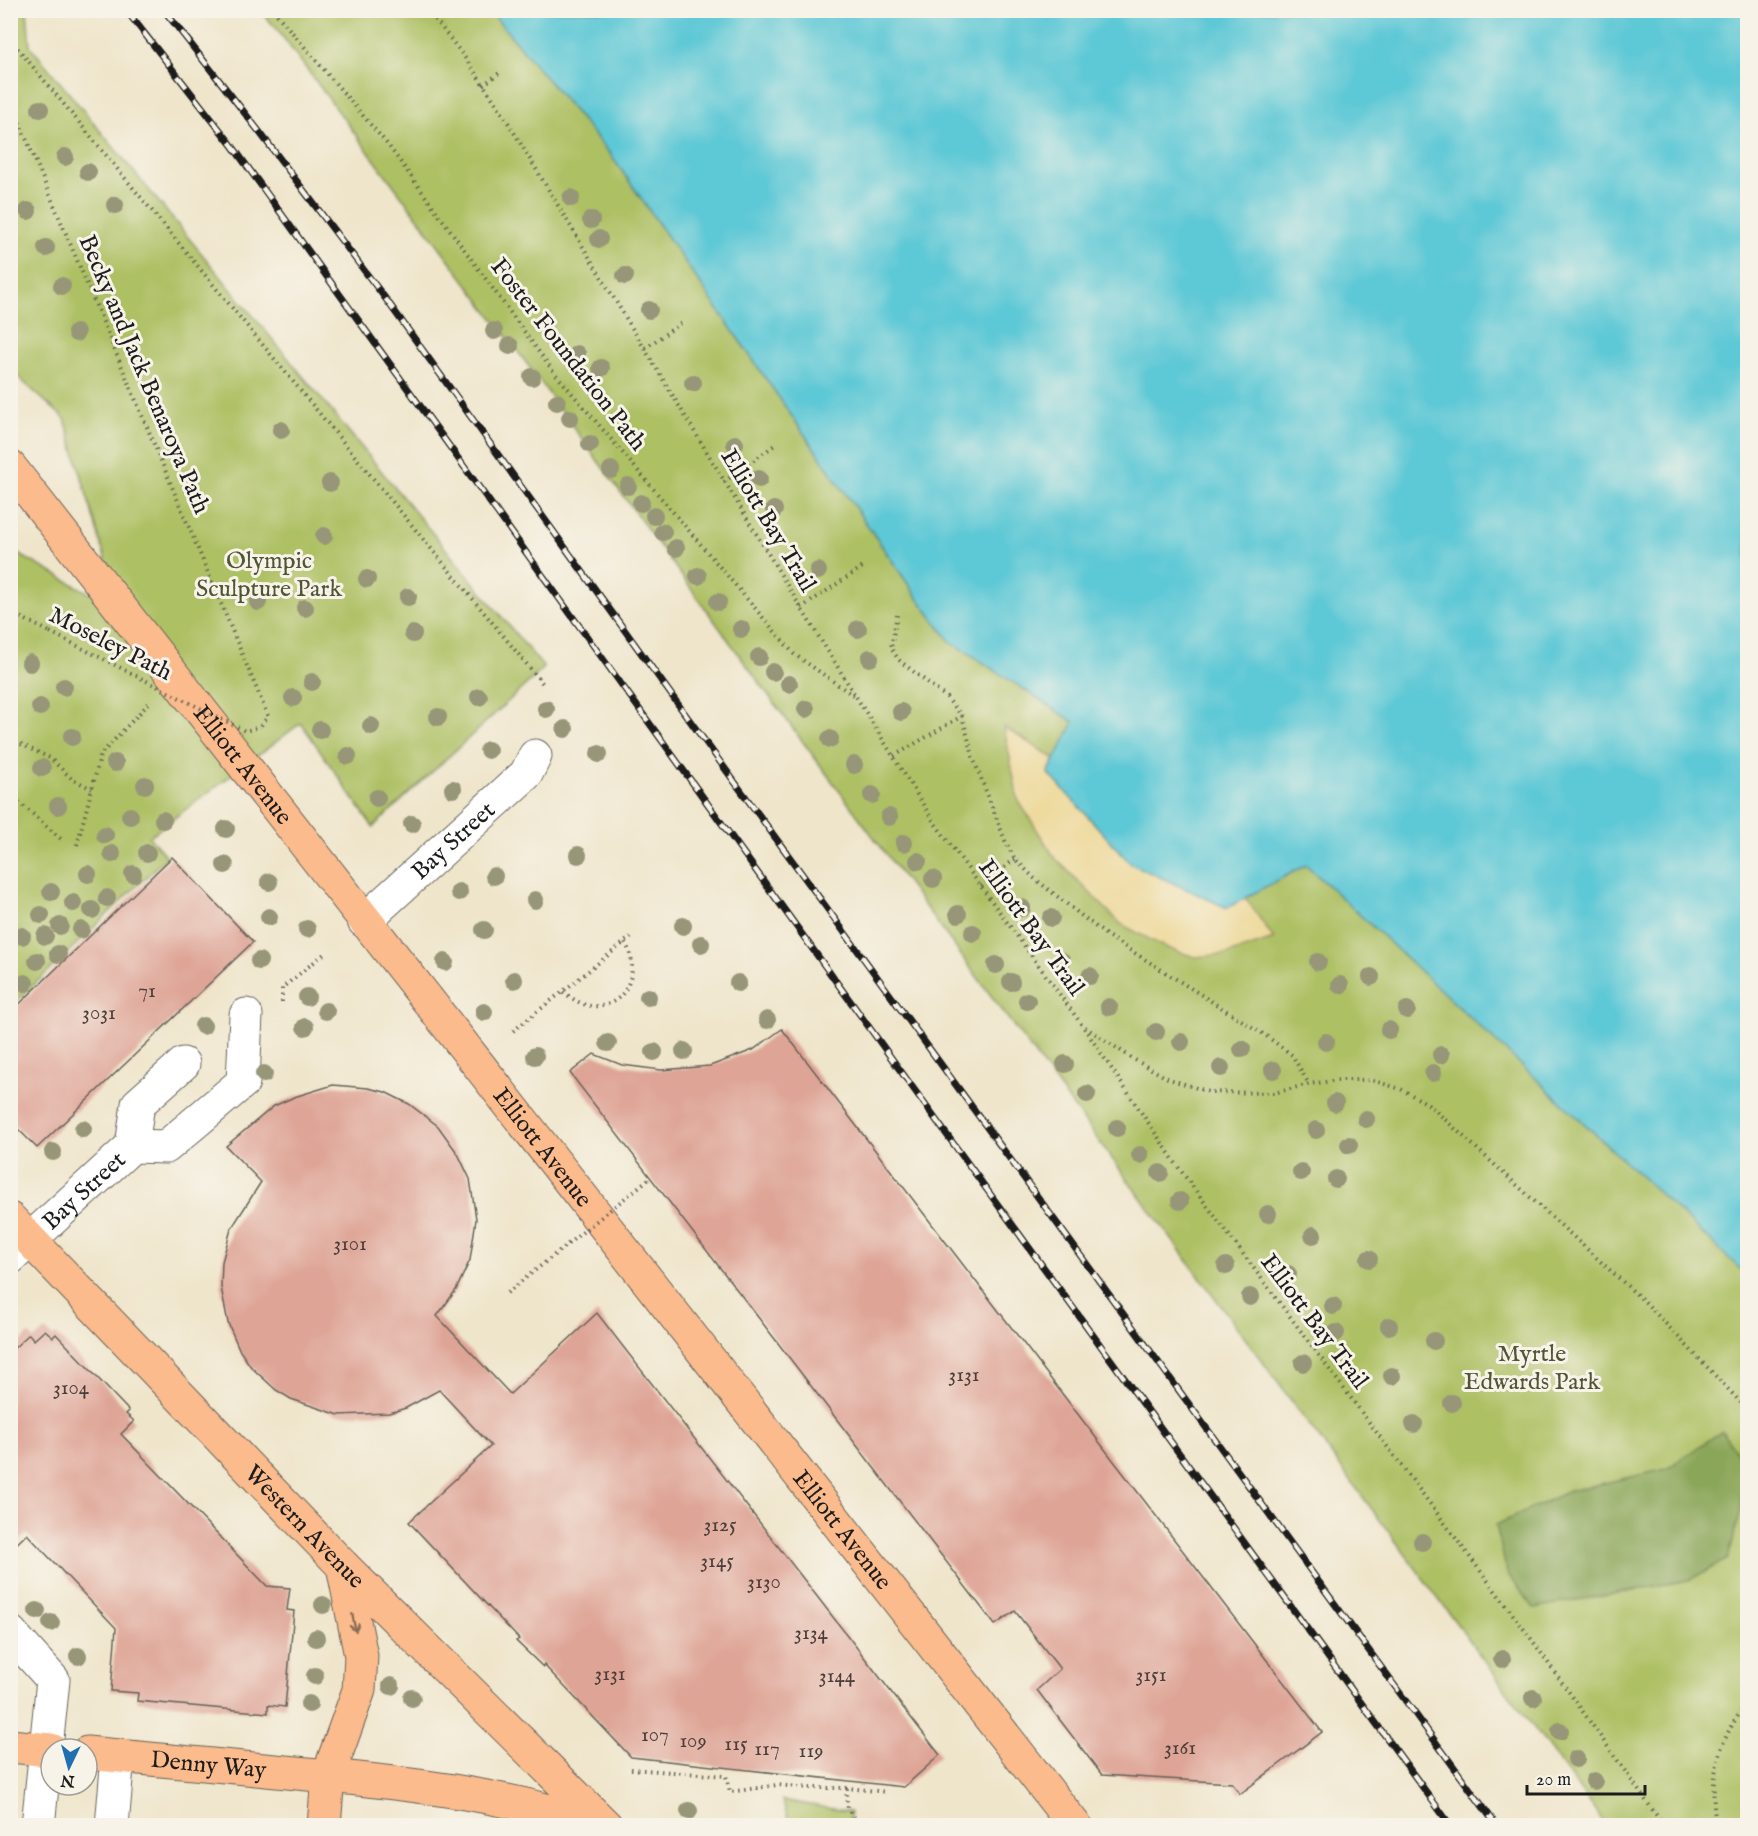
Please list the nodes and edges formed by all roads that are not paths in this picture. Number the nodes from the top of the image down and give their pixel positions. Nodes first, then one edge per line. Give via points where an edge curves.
1 (10, 467) edge
2 (535, 756) dead end
3 (364, 921) junction
4 (246, 1015) dead end
5 (183, 1065) dead end
6 (132, 1146) junction
7 (17, 1239) edge
8 (343, 1566) junction
9 (10, 1632) edge
10 (50, 1737) edge
11 (10, 1746) edge
12 (39, 1749) edge
13 (102, 1755) edge
14 (328, 1776) junction
15 (42, 1797) edge
16 (38, 1826) edge
17 (112, 1826) edge
18 (324, 1826) edge
19 (600, 1826) edge
20 (606, 1826) edge
21 (1075, 1826) edge

1 - 3 main road, Elliott Avenue
2 - 3 street, Bay Street via 526,774
3 - 21 main road, Elliott Avenue
4 - 6 street via 243,1082 166,1147
5 - 6 street via 138,1104
6 - 7 street, Bay Street
7 - 8 main road, Western Avenue
8 -> 14 main road via 361,1656 359,1690
8 - 20 main road, Western Avenue
9 - 10 street via 53,1680
11 - 12 main road
13 - 14 main road, Denny Way
13 - 17 street
14 - 18 main road
14 - 19 main road, Denny Way via 502,1798
15 - 16 street

